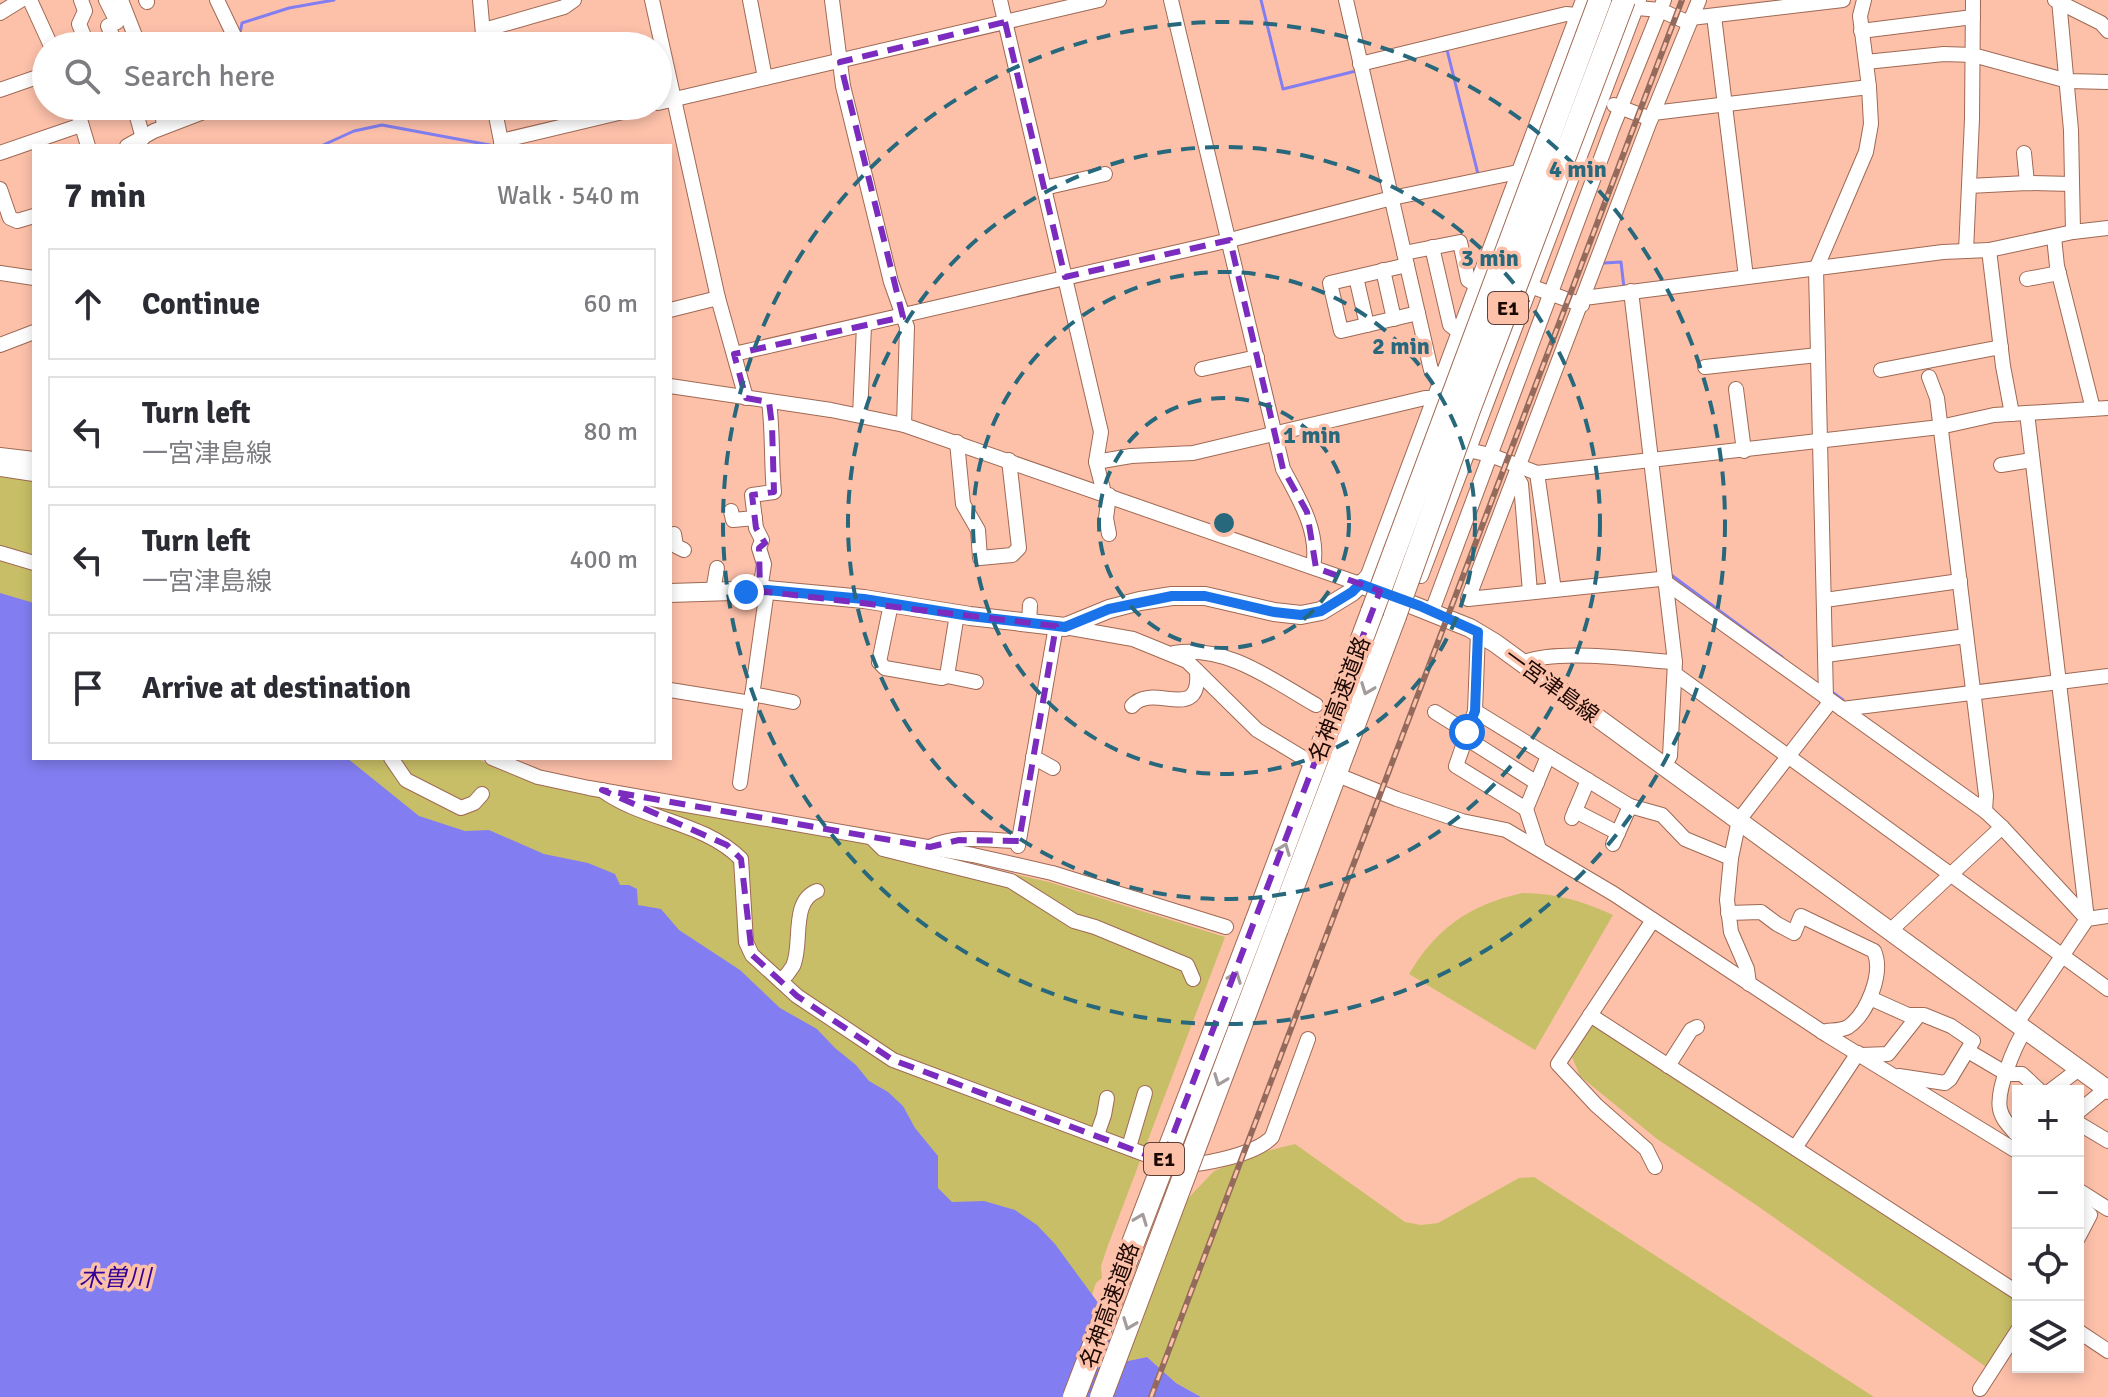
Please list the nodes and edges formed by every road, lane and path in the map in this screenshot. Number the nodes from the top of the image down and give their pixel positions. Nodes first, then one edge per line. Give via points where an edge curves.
1 (21, 0) edge
2 (30, 0) edge
3 (81, 0) edge
4 (106, 0) edge
5 (121, 0) edge
6 (217, 0) edge
7 (480, 0) edge
8 (574, 0) edge
9 (652, 0) edge
10 (750, 0) edge
11 (832, 0) edge
12 (1000, 0) edge
13 (1099, 0) edge
14 (1171, 0) edge
15 (1346, 0) edge
16 (1583, 0) edge
17 (1600, 0) edge
18 (1699, 0) edge
19 (1843, 0) edge
20 (1864, 0) edge
21 (1973, 0) edge
22 (2058, 1) edge
23 (1084, 2) edge
24 (1634, 5) edge
25 (1662, 5) edge
26 (0, 13) edge
27 (1577, 15) junction
28 (1714, 16) junction
29 (1973, 17) junction
30 (1690, 20) junction
31 (1005, 22) junction
32 (484, 30) joint
33 (1861, 31) junction
34 (2108, 31) edge
35 (45, 32) edge
36 (82, 32) edge
37 (111, 32) edge
38 (134, 32) edge
39 (232, 32) edge
40 (659, 32) edge
41 (1973, 55) junction
42 (840, 62) junction
43 (1866, 62) junction
44 (1360, 64) junction
45 (765, 78) junction
46 (32, 79) edge
47 (2068, 81) junction
48 (1552, 82) junction
49 (2108, 82) edge
50 (1869, 87) junction
51 (0, 90) edge
52 (672, 91) edge
53 (674, 100) junction
54 (1602, 101) junction
55 (1725, 104) junction
56 (1621, 108) junction
57 (1652, 116) junction
58 (80, 120) edge
59 (138, 120) edge
60 (163, 120) edge
61 (181, 120) edge
62 (497, 120) edge
63 (594, 120) edge
64 (81, 125) junction
65 (165, 126) junction
66 (143, 138) junction
67 (87, 144) edge
68 (131, 144) edge
69 (501, 144) edge
70 (0, 153) edge
71 (2024, 153) dead end
72 (1518, 172) junction
73 (1105, 174) dead end
74 (2027, 183) junction
75 (2072, 184) junction
76 (1969, 186) junction
77 (1044, 188) junction
78 (0, 189) edge
79 (1392, 198) junction
80 (32, 217) edge
81 (2108, 228) edge
82 (2073, 232) junction
83 (2054, 237) junction
84 (1230, 240) junction
85 (1432, 247) junction
86 (1989, 250) junction
87 (1966, 251) junction
88 (1406, 259) junction
89 (1482, 269) junction
90 (1816, 269) junction
91 (1383, 270) junction
92 (0, 273) edge
93 (2059, 273) junction
94 (1065, 277) junction
95 (1356, 277) junction
96 (1746, 277) junction
97 (32, 278) edge
98 (2027, 279) dead end
99 (1476, 285) junction
100 (1530, 286) junction
101 (1631, 291) junction
102 (1550, 294) junction
103 (718, 298) junction
104 (1583, 301) junction
105 (672, 310) edge
106 (1418, 313) junction
107 (903, 317) junction
108 (1394, 319) junction
109 (1367, 325) junction
110 (864, 326) junction
111 (1459, 332) junction
112 (32, 333) edge
113 (0, 345) edge
114 (2001, 347) junction
115 (734, 354) junction
116 (1818, 355) junction
117 (1257, 357) junction
118 (1705, 367) dead end
119 (1202, 369) dead end
120 (1881, 370) dead end
121 (1929, 377) dead end
122 (1442, 379) junction
123 (672, 386) edge
124 (1736, 389) dead end
125 (746, 398) junction
126 (1434, 398) junction
127 (769, 402) junction
128 (2101, 409) edge
129 (2020, 414) junction
130 (860, 415) junction
131 (904, 425) junction
132 (1940, 427) junction
133 (1275, 435) junction
134 (957, 442) junction
135 (1820, 442) junction
136 (1468, 450) junction
137 (1744, 451) junction
138 (0, 455) edge
139 (1490, 455) junction
140 (32, 459) edge
141 (1009, 460) junction
142 (2032, 460) junction
143 (1649, 461) junction
144 (1096, 462) junction
145 (2001, 465) dead end
146 (0, 467) edge
147 (32, 472) edge
148 (1517, 472) junction
149 (1537, 473) junction
150 (1107, 494) junction
151 (731, 511) dead end
152 (755, 518) junction
153 (672, 534) edge
154 (1109, 534) dead end
155 (684, 550) dead end
156 (0, 553) edge
157 (32, 562) edge
158 (1313, 567) junction
159 (710, 580) junction
160 (1960, 581) junction
161 (1665, 582) junction
162 (1360, 584) junction
163 (672, 585) edge
164 (1441, 587) junction
165 (763, 590) junction
166 (1554, 590) junction
167 (672, 592) edge
168 (1530, 592) junction
169 (1468, 599) junction
170 (1825, 600) junction
171 (891, 604) junction
172 (1403, 610) junction
173 (1432, 611) junction
174 (957, 614) junction
175 (1060, 626) junction
176 (1478, 632) junction
177 (1966, 636) junction
178 (1173, 653) junction
179 (1826, 655) junction
180 (1522, 663) junction
181 (1675, 668) junction
182 (1197, 671) junction
183 (947, 676) junction
184 (2108, 676) edge
185 (1029, 677) dead end
186 (1046, 681) junction
187 (2059, 681) junction
188 (976, 682) dead end
189 (672, 690) edge
190 (1972, 692) junction
191 (751, 699) junction
192 (793, 702) dead end
193 (1833, 702) junction
194 (1316, 705) dead end
195 (1132, 706) dead end
196 (1475, 711) junction
197 (1435, 712) dead end
198 (1466, 735) junction
199 (1548, 756) junction
200 (1788, 756) junction
201 (1033, 757) junction
202 (1305, 759) dead end
203 (392, 760) edge
204 (497, 760) edge
205 (1664, 766) junction
206 (1053, 768) dead end
207 (1345, 778) dead end
208 (1588, 780) junction
209 (740, 783) dead end
210 (1537, 783) junction
211 (602, 790) junction
212 (482, 794) dead end
213 (1630, 806) junction
214 (1526, 809) junction
215 (1985, 811) junction
216 (1739, 820) junction
217 (2002, 827) junction
218 (871, 837) junction
219 (930, 847) junction
220 (1539, 849) junction
221 (1731, 858) junction
222 (1951, 874) junction
223 (817, 891) dead end
224 (1728, 913) junction
225 (2108, 916) edge
226 (1873, 917) junction
227 (2087, 919) junction
228 (1653, 920) junction
229 (1267, 925) junction
230 (1226, 927) dead end
231 (1891, 930) junction
232 (1863, 944) junction
233 (2062, 956) junction
234 (1193, 979) dead end
235 (781, 981) junction
236 (1749, 984) junction
237 (2108, 989) edge
238 (1870, 998) junction
239 (1590, 1015) junction
240 (1918, 1016) junction
241 (2021, 1026) junction
242 (1697, 1027) dead end
243 (1822, 1032) junction
244 (1308, 1039) dead end
245 (1968, 1051) junction
246 (1859, 1054) junction
247 (1668, 1066) junction
248 (2079, 1069) junction
249 (2007, 1074) junction
250 (1896, 1076) junction
251 (2043, 1085) edge
252 (2051, 1085) edge
253 (2107, 1090) edge
254 (1145, 1093) dead end
255 (1107, 1098) dead end
256 (2084, 1107) edge
257 (2084, 1127) edge
258 (2012, 1128) edge
259 (1097, 1135) junction
260 (2108, 1141) edge
261 (1129, 1147) junction
262 (1795, 1148) junction
263 (2012, 1148) edge
264 (1655, 1167) dead end
265 (2084, 1194) edge
266 (2084, 1209) edge
267 (2108, 1209) edge
268 (2084, 1226) edge
269 (2012, 1289) edge
270 (2084, 1335) edge
271 (2012, 1339) edge
272 (2108, 1351) edge
273 (1980, 1389) dead end
274 (1074, 1397) edge
275 (1101, 1397) edge

1 - 26 street
2 - 35 street
3 - 36 street
4 - 37 street via 117,22 108,26
5 - 38 street
6 - 39 street
7 - 32 street
8 - 32 street
9 - 40 street
10 - 45 street
11 - 42 street
12 - 31 street
13 - 23 street
14 - 84 street
15 - 44 street
16 - 27 street
17 - 24 street
229 -> 17 highway, 名神高速道路 / E1, bridge via 1372,612
18 - 30 street
19 - 28 street
20 - 33 street
21 - 29 street
22 - 34 street
22 - 47 street
23 - 31 street
24 - 25 street
24 - 54 street
24 - 172 highway, 名神高速道路 / E1, bridge via 1469,410
25 - 30 street
25 - 56 street
27 - 44 street
27 - 48 street
28 - 30 street
28 - 55 street
29 - 33 street
29 - 41 street
30 - 57 street
31 - 42 street
31 - 77 street
33 - 43 street
41 - 43 street
41 - 47 street
41 - 76 street
42 - 45 street
42 - 107 street
43 - 50 street
44 - 79 street
45 - 53 street
46 - 51 street
47 - 49 street
47 - 75 street
48 - 54 street
48 - 72 street
50 - 55 street
50 - 90 street via 1866,152
52 - 53 street
53 - 103 street
54 - 56 street
54 - 100 street
55 - 57 street
55 - 96 street
56 - 57 street
56 - 102 street
57 - 104 street
58 - 64 street
59 - 66 street
60 - 65 street
61 - 65 street
62 - 69 street
63 - 69 street
64 - 67 street
64 - 70 street
65 - 66 street
66 - 68 street
71 - 74 street
72 - 79 street
72 - 89 street
73 - 77 street
74 - 75 street via 2046,175
74 - 76 street
75 - 82 street
76 - 87 street
77 - 94 street
78 - 80 street via 10,218
79 - 84 street
79 - 88 street
81 - 82 street
82 - 83 street
83 - 86 street
83 - 93 street
84 - 94 street
84 - 117 street
85 - 88 street
85 - 99 street via 1460,242 1468,280
85 - 111 street via 1450,325
86 - 87 street
86 - 114 street
87 - 90 street
88 - 91 street
88 - 106 street
89 - 99 street
89 - 100 street
90 - 96 street
90 - 116 street
91 - 95 street
91 - 108 street
92 - 97 street
93 - 98 street
93 - 128 street
94 - 107 street
94 - 144 street via 1101,432
95 - 109 street
95 - 109 street via 1330,283 1341,331
96 - 101 street
99 - 111 street
100 - 102 street
100 - 136 street
101 - 104 street
101 - 143 street
102 - 104 street
102 - 139 street
103 - 105 street
103 - 115 street
104 - 148 street
106 - 108 street
106 - 122 street via 1431,370
107 - 110 street
107 - 131 street
108 - 109 street
110 - 115 street
110 - 130 street
111 - 122 street
112 - 113 street
114 - 120 street
114 - 129 street
115 - 125 street
116 - 118 street
116 - 135 street
117 - 119 street
117 - 133 street
121 - 132 street
122 - 126 street
123 - 125 street
124 - 137 street
125 - 127 street
126 - 133 street
126 - 162 street via 1368,575
127 - 130 street
127 - 152 street via 774,492 752,495
128 - 129 street
129 - 132 street
129 - 142 street
130 - 131 street
131 - 134 street
132 - 135 street
132 - 160 street
133 - 144 street via 1193,453
133 - 158 street via 1283,469 1307,512
134 - 141 street
134 - 141 street via 963,504 978,530 980,558 1012,555 1019,548
135 - 137 street
135 - 170 street
136 - 139 street
136 - 172 street
137 - 143 street
138 - 140 street
139 - 148 street
139 - 164 street
141 - 150 street
142 - 145 street
142 - 187 street
143 - 149 street
143 - 161 street
144 - 150 street
146 - 147 main road
148 - 149 street
148 - 168 street
148 - 169 street
149 - 166 street
150 - 154 street
150 - 158 street
151 - 152 street via 733,520
152 - 165 street via 762,540
153 - 155 street
156 - 157 street
158 - 162 street
159 - 163 street
159 - 165 main road
159 - 167 main road
160 - 170 street
160 - 177 street
161 - 166 street
161 - 181 street
161 - 193 street
162 - 172 main road, 一宮津島線
162 - 175 main road via 1321,611 1301,615 1205,596 1172,596
164 - 169 street
164 - 173 street
165 - 171 main road
165 - 191 street
166 - 168 street
168 - 169 street
170 - 179 street
171 - 174 main road
171 - 183 street via 879,662 885,668
172 - 173 main road, 一宮津島線
172 -> 229 highway, 名神高速道路 / E1
173 - 176 main road, 一宮津島線
174 - 175 main road via 1030,614
174 - 183 street
175 - 178 street via 1133,639
175 - 186 street
176 - 180 main road, 一宮津島線
176 - 196 street
177 - 179 street
177 - 190 street
178 - 182 street
178 - 194 street via 1221,655 1242,662
179 - 193 street
180 - 181 street via 1562,656
180 - 205 main road, 一宮津島線
181 - 200 street
181 - 205 street via 1670,756
182 - 195 street via 1198,682 1187,699 1147,696
182 - 202 street via 1257,730
183 - 188 street
184 - 187 street
185 - 186 street
186 - 201 street
187 - 190 street
187 - 227 street
189 - 191 street
190 - 193 street
190 - 215 street
191 - 192 street
191 - 209 street
193 - 200 street
193 - 215 street
196 - 198 street
196 - 199 street
197 - 198 street
198 - 210 street
198 - 214 street via 1456,766
199 - 208 street
199 - 210 street
200 - 216 street
200 - 222 street
201 - 206 street
201 - 219 street via 1018,844 959,840
203 - 212 street via 406,780 461,808
204 - 211 street via 538,777
205 - 216 main road, 一宮津島線
207 - 220 street via 1462,821 1506,830
208 - 213 street
208 - 213 street via 1574,814 1615,838
210 - 214 street
211 - 218 street
211 - 235 street via 727,845 741,859 746,942 752,955
213 - 221 street via 1662,815 1685,839
214 - 220 street
215 - 217 street
216 - 221 street
216 - 226 main road, 一宮津島線
217 - 222 street
217 - 227 street
218 - 219 street
218 - 234 street via 883,849 1011,881 1074,921 1187,965
219 - 230 street via 1052,873
220 - 228 street
221 - 224 street
222 - 231 street
222 - 233 street
223 - 235 street via 803,904 794,965
224 - 232 street via 1761,912 1794,933 1801,916
224 - 236 street
225 - 227 street
226 - 231 main road, 一宮津島線
226 - 232 street
227 - 233 street
228 - 236 street
228 - 239 street
274 -> 229 highway, 名神高速道路 / E1, bridge
229 -> 275 highway, 名神高速道路 / E1, bridge
231 - 241 main road, 一宮津島線
232 - 238 street via 1878,958
233 - 237 street
233 - 241 street
235 - 259 street via 893,1060
236 - 243 street
238 - 240 street
238 - 243 street via 1844,1029
239 - 247 street
239 - 264 street via 1558,1064 1646,1149
240 - 245 street via 1951,1026 1973,1041
240 - 246 street via 1888,1054
241 - 248 main road, 一宮津島線
241 - 249 street
242 - 247 street
243 - 246 street
244 - 261 street via 1264,1146 1182,1166
245 - 249 street
245 - 250 street via 1945,1083
246 - 250 street
246 - 262 street
247 - 262 street
248 - 252 street
248 - 253 main road, 一宮津島線
249 - 251 street via 2022,1074
249 - 258 street via 1999,1103
250 - 263 street
253 - 256 street
254 - 261 street
255 - 259 street
257 - 260 street
259 - 261 street
262 - 269 street
265 - 267 street
266 - 268 street via 2090,1215
270 - 272 street
271 - 273 street

